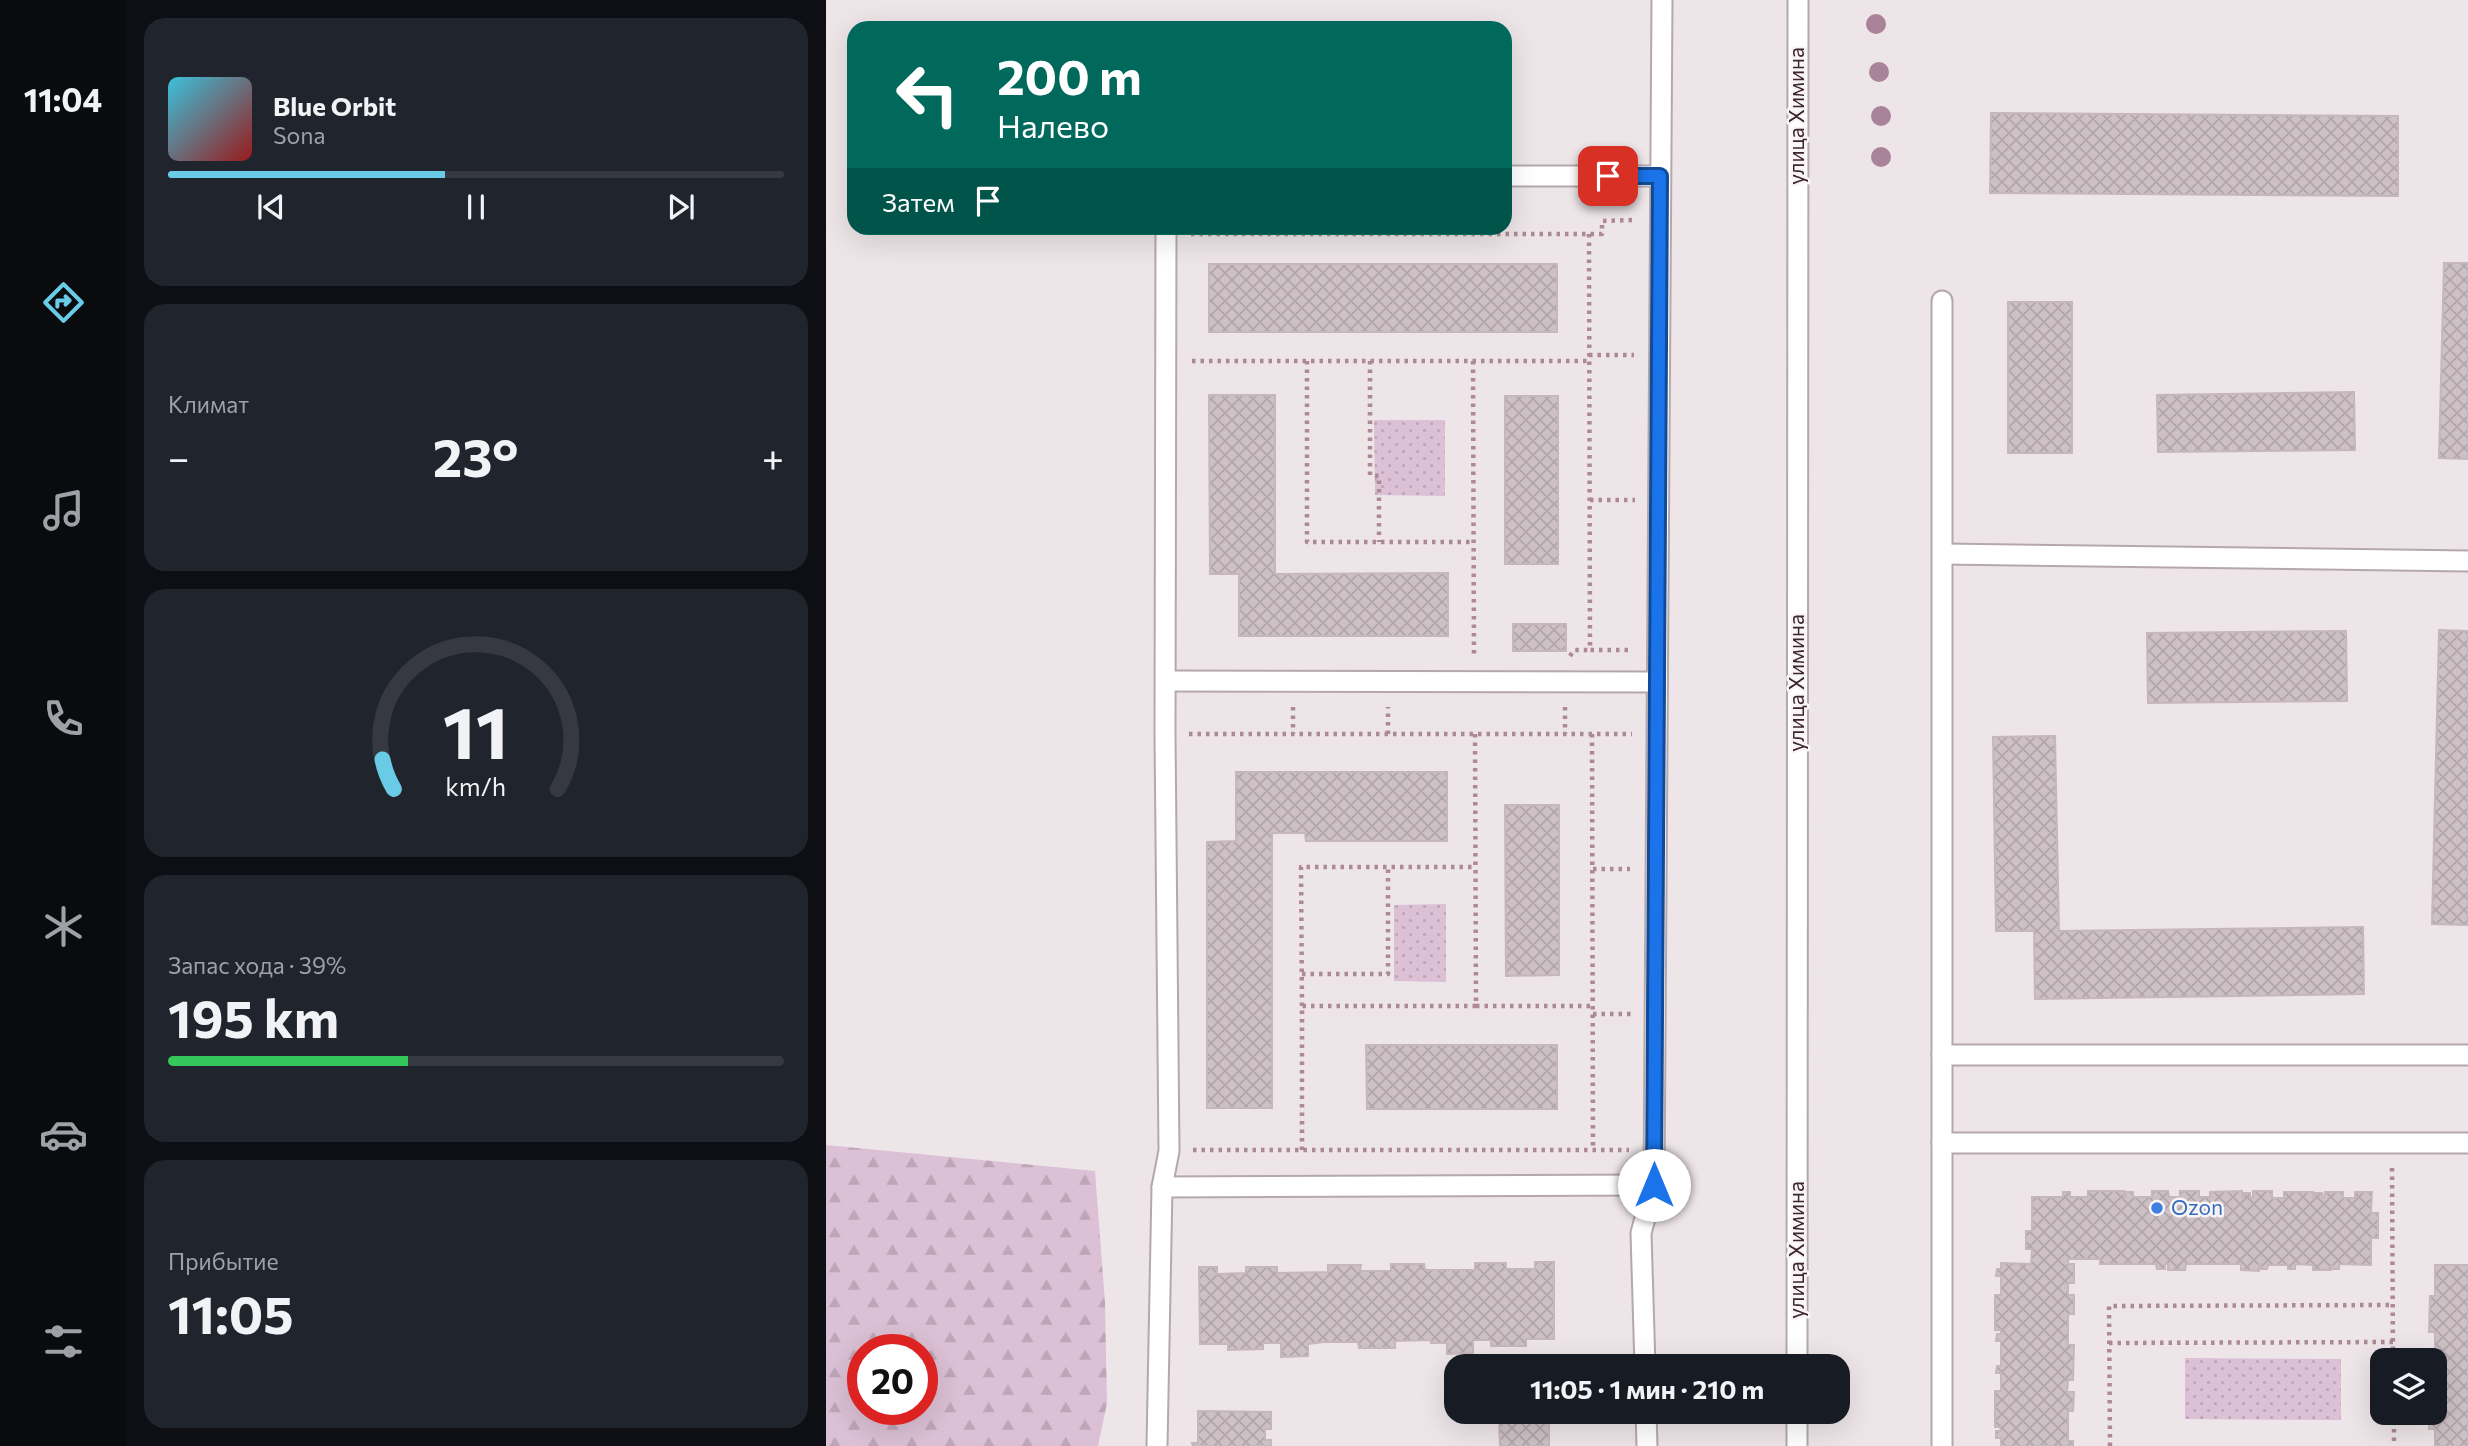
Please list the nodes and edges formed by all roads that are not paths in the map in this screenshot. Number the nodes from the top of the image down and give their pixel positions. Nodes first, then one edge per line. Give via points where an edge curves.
1 (1662, 0) edge
2 (1798, 0) edge
3 (1512, 176) edge
4 (1660, 176) junction
5 (1166, 235) edge
6 (1942, 301) dead end
7 (1942, 554) junction
8 (2468, 561) edge
9 (1166, 681) junction
10 (1657, 682) junction
11 (1942, 1055) junction
12 (2468, 1055) edge
13 (1942, 1143) junction
14 (2468, 1143) edge
15 (1654, 1185) junction
16 (1163, 1187) junction
17 (1645, 1354) edge
18 (1797, 1354) edge
19 (1646, 1424) edge
20 (1797, 1424) edge
21 (1157, 1446) edge
22 (1647, 1446) edge
23 (1797, 1446) edge
24 (1942, 1446) edge

1 - 4 street
2 - 18 street, улица Химина
3 - 4 street
4 - 10 street
5 - 9 street
6 - 7 street
7 - 8 street
7 - 11 street
9 - 10 street
9 - 16 street via 1169,1151
10 - 15 street
11 - 12 street
11 - 13 street
13 - 14 street
13 - 24 street
15 - 16 street
15 - 17 street via 1641,1233
16 - 21 street
19 - 22 street
20 - 23 street

